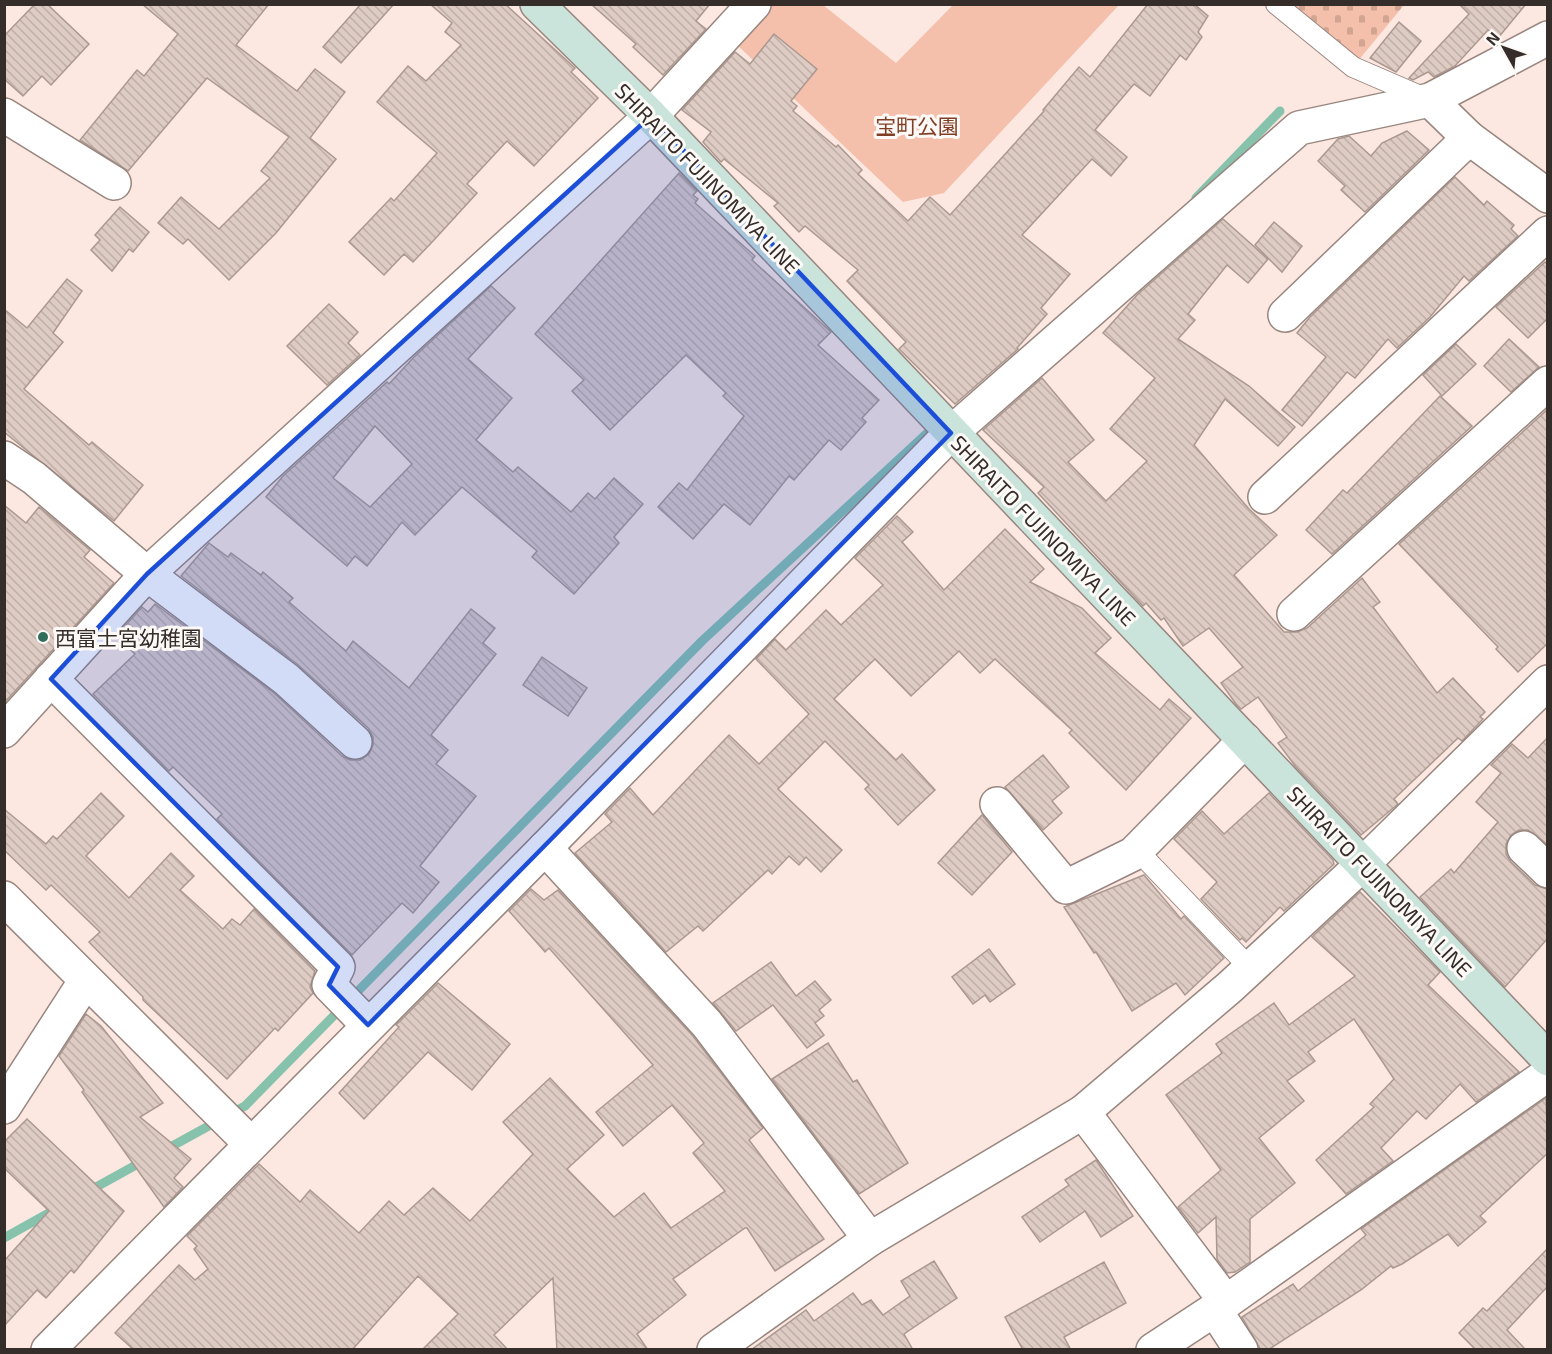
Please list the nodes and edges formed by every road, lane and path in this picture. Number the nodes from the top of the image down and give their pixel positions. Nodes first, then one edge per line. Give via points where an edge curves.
1 (537, 4) edge
2 (754, 4) edge
3 (1276, 4) edge
4 (1548, 38) edge
5 (1430, 100) junction
6 (4, 116) edge
7 (651, 116) junction
8 (1469, 138) junction
9 (114, 183) dead end
10 (1548, 196) edge
11 (1548, 232) edge
12 (1285, 315) dead end
13 (1548, 383) edge
14 (951, 433) junction
15 (4, 458) edge
16 (1265, 497) dead end
17 (147, 574) junction
18 (1294, 614) dead end
19 (51, 679) junction
20 (1548, 682) edge
21 (4, 731) edge
22 (1245, 740) junction
23 (355, 742) dead end
24 (997, 804) dead end
25 (545, 848) junction
26 (1524, 848) dead end
27 (1137, 850) junction
28 (1364, 863) junction
29 (1548, 871) edge
30 (4, 898) edge
31 (1250, 967) junction
32 (86, 980) junction
33 (368, 1025) junction
34 (1548, 1059) edge
35 (1548, 1074) edge
36 (4, 1107) edge
37 (1083, 1112) junction
38 (251, 1144) junction
39 (870, 1239) junction
40 (1221, 1306) junction
41 (48, 1350) edge
42 (714, 1350) edge
43 (1153, 1350) edge
44 (1241, 1350) edge

1 - 7 main road, SHIRAITO FUJINOMIYA LINE
2 - 7 street
3 - 5 lane via 1353,67
4 - 5 street
5 - 8 street
5 - 14 street via 1299,128
6 - 9 street
7 - 14 main road, SHIRAITO FUJINOMIYA LINE
7 - 17 street
8 - 10 street
8 - 12 street
11 - 16 street
13 - 18 street
14 - 22 main road, SHIRAITO FUJINOMIYA LINE
14 - 25 street
15 - 17 street via 34,478
17 - 19 street
17 - 23 street via 286,679
19 - 21 street
19 - 33 street via 338,967 329,985
20 - 28 street
22 - 27 street
22 - 28 main road, SHIRAITO FUJINOMIYA LINE
24 - 27 street via 1066,887
25 - 33 street
25 - 39 street via 707,1024
26 - 29 street
27 - 31 lane
28 - 31 street
28 - 34 main road, SHIRAITO FUJINOMIYA LINE
30 - 32 street
31 - 37 street
32 - 36 street
32 - 38 street
33 - 38 street
35 - 40 street
37 - 39 street
37 - 40 street
38 - 41 street
39 - 42 street
40 - 43 street
40 - 44 street

